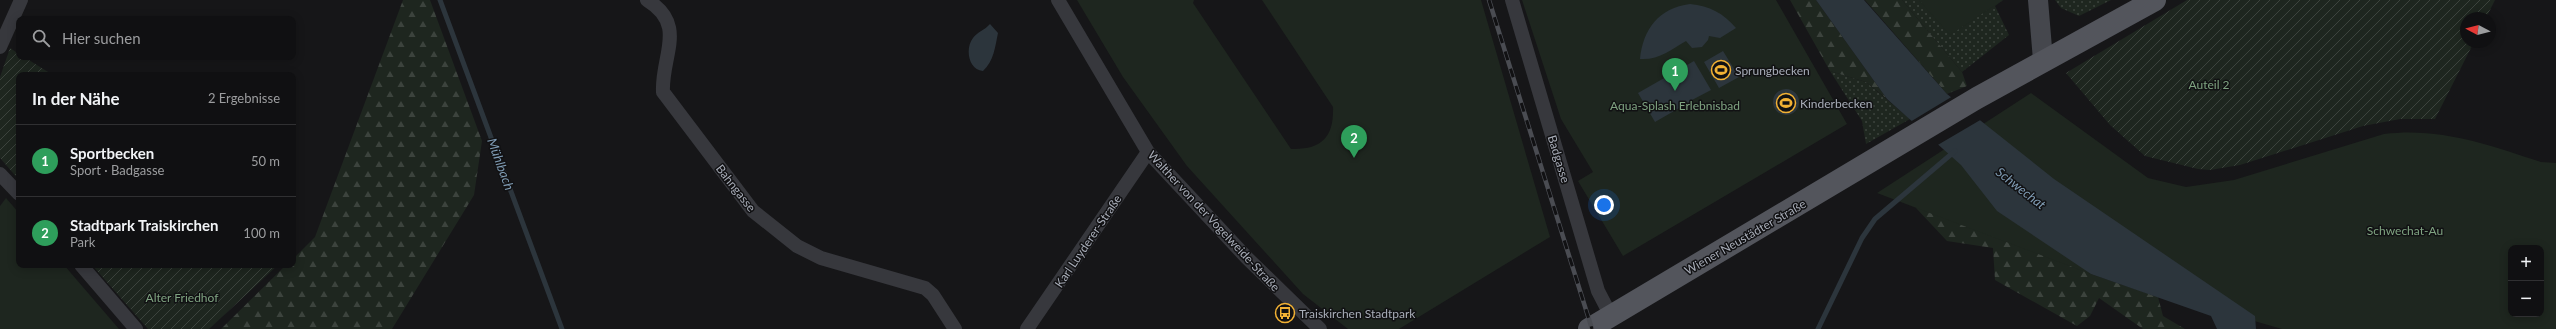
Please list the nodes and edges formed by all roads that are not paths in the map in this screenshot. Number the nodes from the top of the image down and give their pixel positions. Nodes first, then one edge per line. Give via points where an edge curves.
1 (21, 0) edge
2 (646, 0) edge
3 (1058, 0) edge
4 (1512, 0) edge
5 (2038, 0) edge
6 (2155, 0) edge
7 (0, 47) edge
8 (2043, 60) junction
9 (1148, 152) junction
10 (0, 174) edge
11 (16, 191) edge
12 (84, 268) edge
13 (1611, 316) junction
14 (136, 329) edge
15 (955, 329) edge
16 (1027, 329) edge
17 (1320, 329) edge
18 (1589, 329) edge

1 - 7 street
2 - 15 street, Bahngasse via 662,12 669,25 672,39 662,77 663,92 753,211 806,252 925,288
3 - 9 street, Walther von der Vogelweide-Straße
4 - 13 street, Badgasse via 1598,291
5 - 8 main road
6 - 8 main road, Wiener Neustädter Straße
8 - 13 main road, Wiener Neustädter Straße
9 - 16 street, Karl Luyderer-Straße
9 - 17 street, Walther von der Vogelweide-Straße via 1294,306
10 - 11 street
12 - 14 street
13 - 18 main road, Wiener Neustädter Straße

